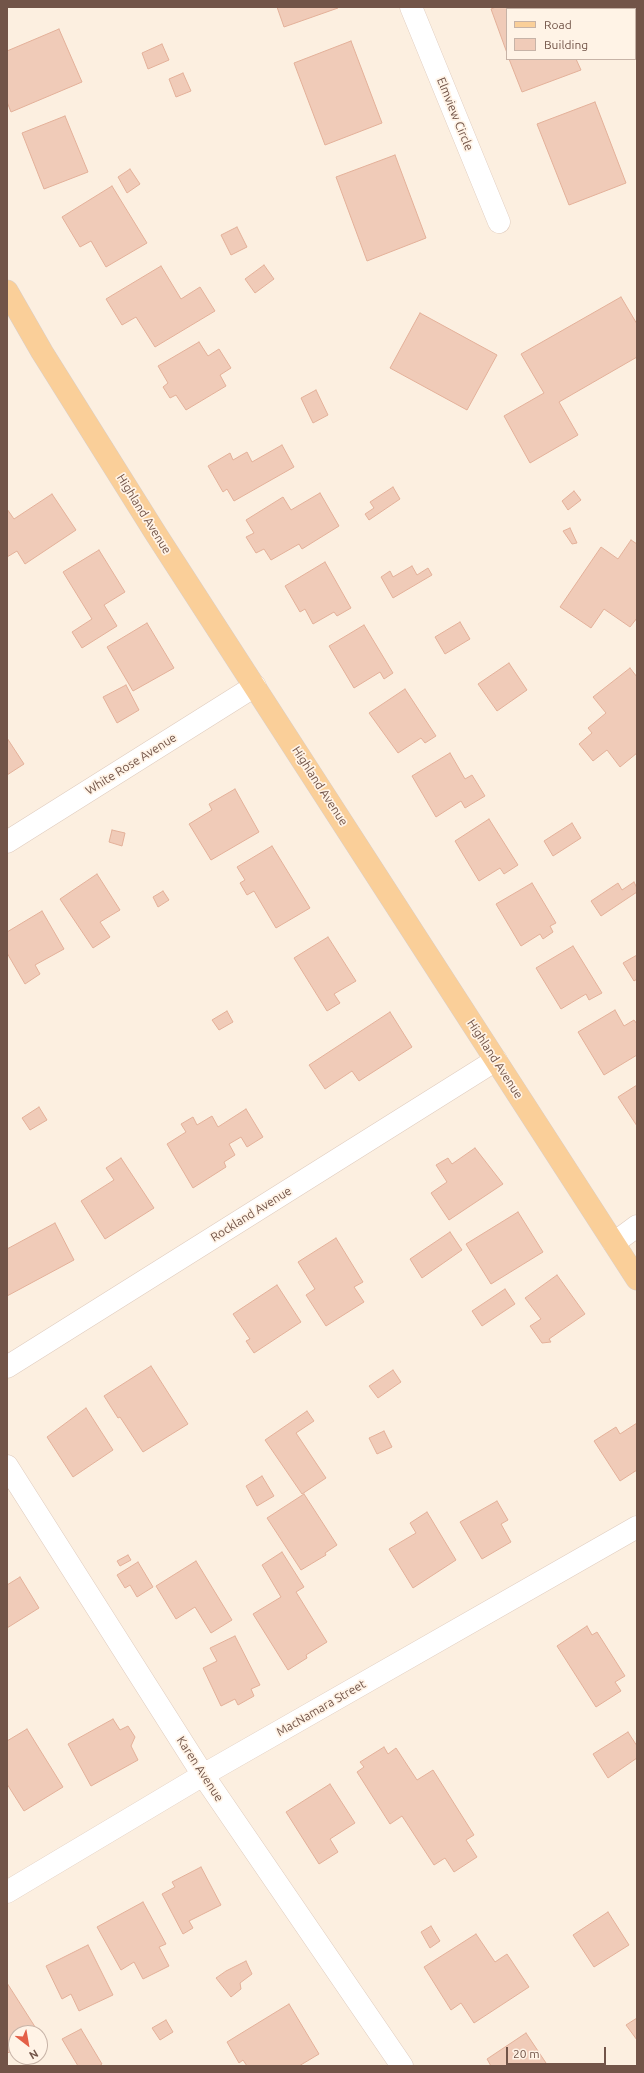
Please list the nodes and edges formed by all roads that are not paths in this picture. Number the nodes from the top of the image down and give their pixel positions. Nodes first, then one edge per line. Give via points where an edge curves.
1 (411, 7) edge
2 (499, 222) dead end
3 (10, 305) edge
4 (255, 686) junction
5 (7, 842) edge
6 (496, 1060) junction
7 (637, 1226) edge
8 (614, 1243) junction
9 (637, 1279) edge
10 (7, 1367) edge
11 (7, 1466) edge
12 (637, 1527) edge
13 (203, 1775) junction
14 (7, 1892) edge
15 (402, 2066) edge

1 - 2 street, Elmview Circle
3 - 4 main road, Highland Avenue
4 - 5 street, White Rose Avenue
4 - 6 main road, Highland Avenue
6 - 8 main road, Highland Avenue
6 - 10 street, Rockland Avenue
7 - 8 street
8 - 9 main road, Highland Avenue
11 - 13 street, Karen Avenue
12 - 13 street, MacNamara Street
13 - 14 street, MacNamara Street
13 - 15 street, Karen Avenue

